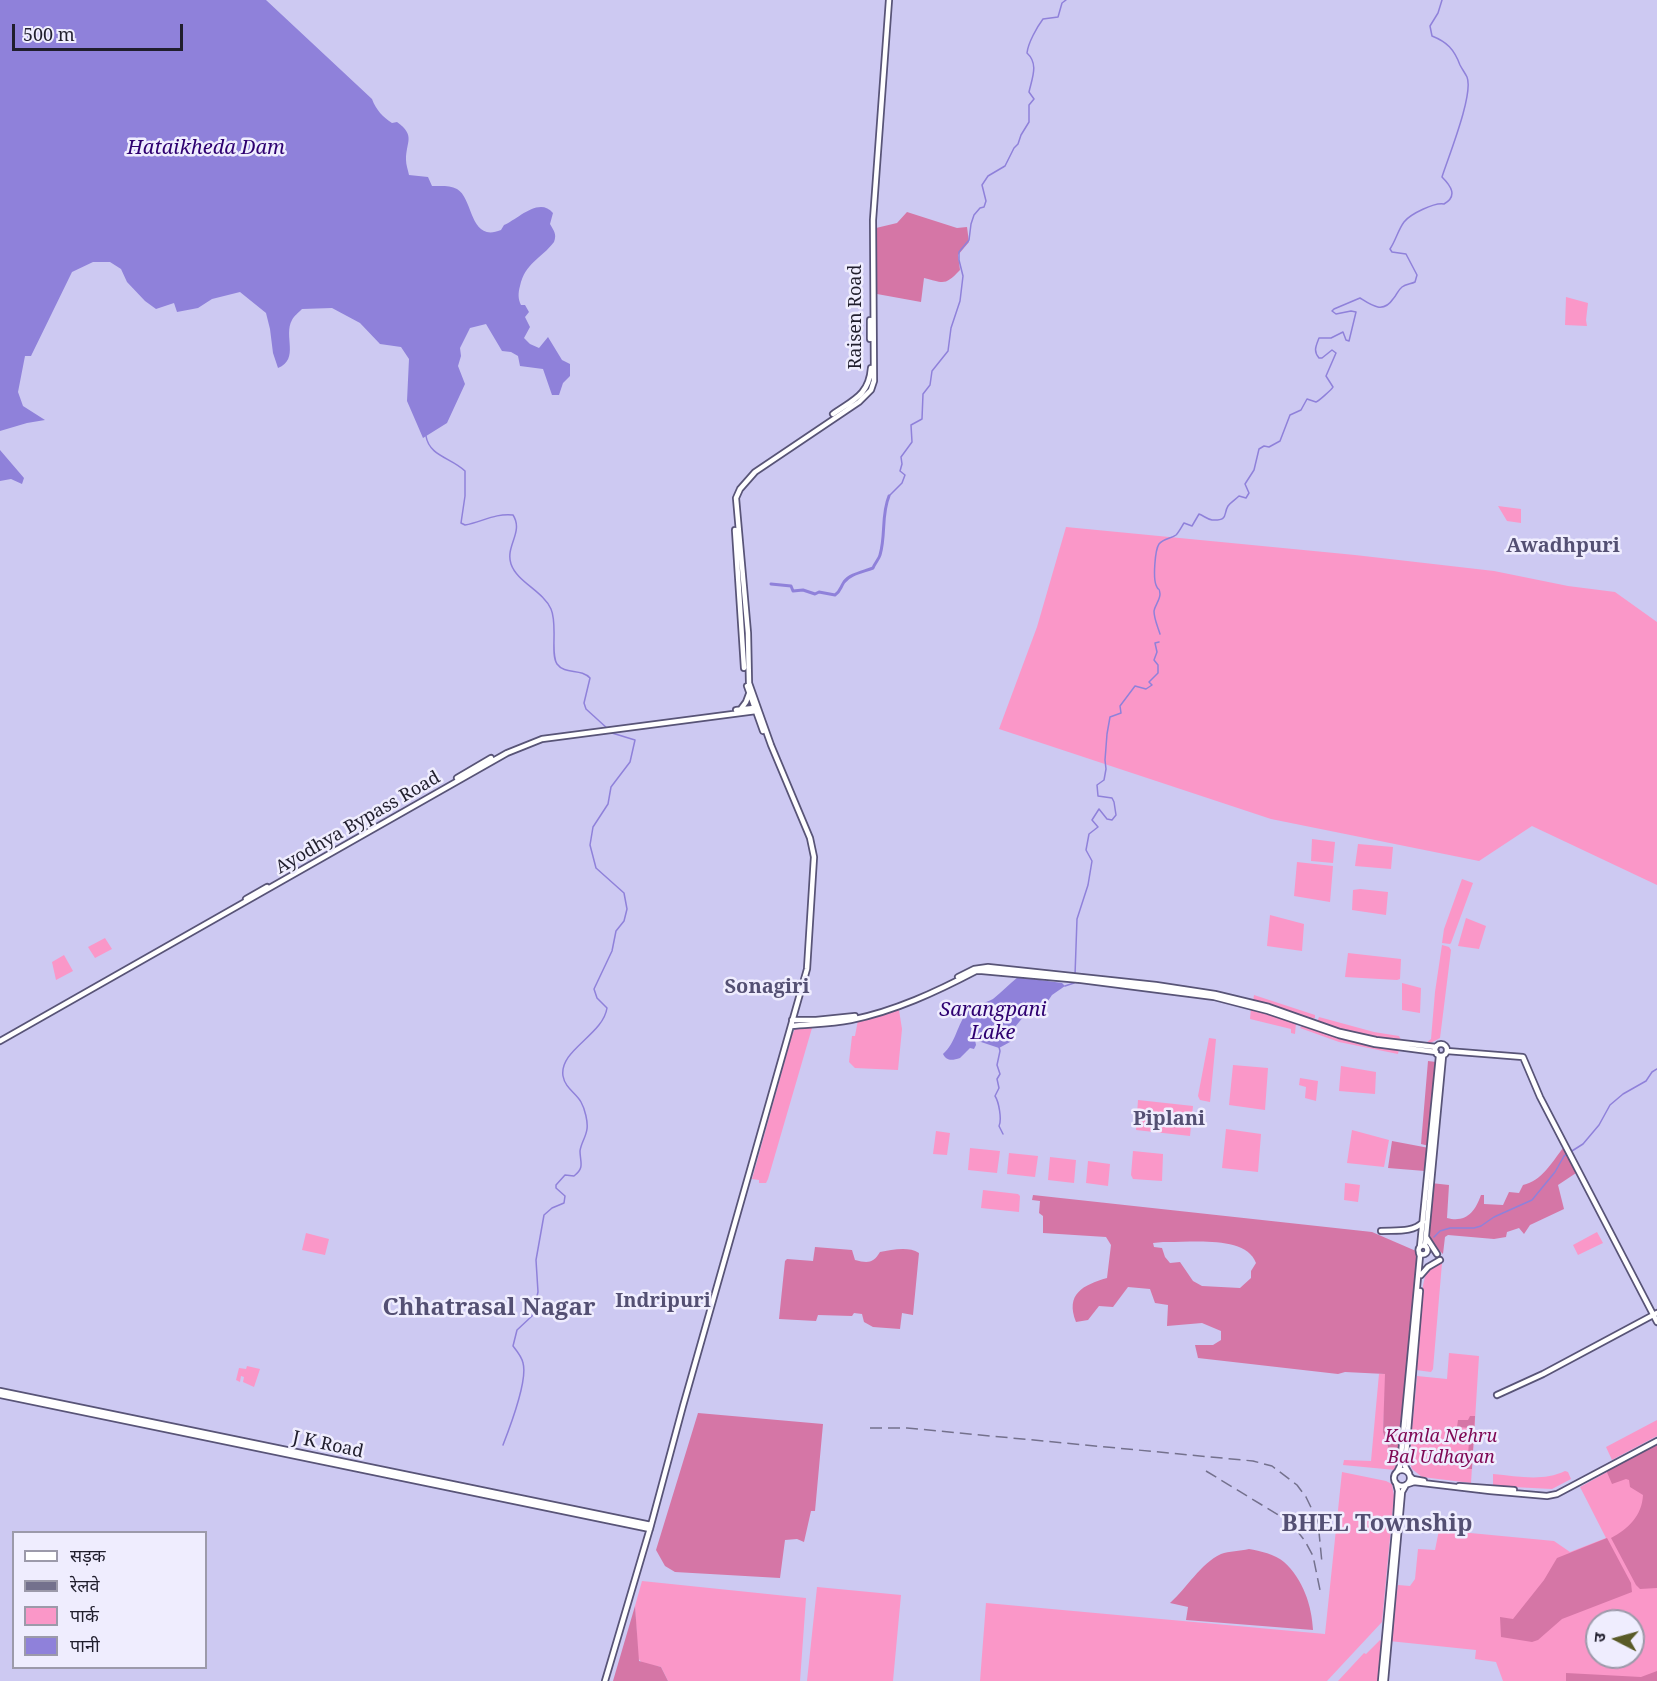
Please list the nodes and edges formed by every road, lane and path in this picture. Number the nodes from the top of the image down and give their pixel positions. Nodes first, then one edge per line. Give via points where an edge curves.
1 (887, 0) edge
2 (745, 635) junction
3 (749, 693) junction
4 (756, 709) junction
5 (740, 711) junction
6 (759, 723) junction
7 (798, 1007) junction
8 (847, 1019) junction
9 (807, 1020) junction
10 (791, 1023) junction
11 (0, 1039) edge
12 (1447, 1051) junction
13 (1438, 1053) junction
14 (1429, 1180) junction
15 (1423, 1222) junction
16 (1381, 1231) dead end
17 (1426, 1234) junction
18 (1423, 1246) junction
19 (1421, 1254) junction
20 (1437, 1254) dead end
21 (1440, 1260) dead end
22 (1421, 1275) junction
23 (1655, 1314) edge
24 (1657, 1322) edge
25 (0, 1393) edge
26 (1497, 1395) dead end
27 (1657, 1439) edge
28 (291, 1453) junction
29 (1397, 1472) junction
30 (1409, 1474) junction
31 (1396, 1483) junction
32 (1430, 1483) junction
33 (1407, 1485) junction
34 (639, 1526) junction
35 (650, 1527) junction
36 (647, 1535) junction
37 (1386, 1656) junction
38 (605, 1681) edge
39 (1383, 1681) edge

1 - 2 main road, Raisen Road via 875,172 874,381 859,402 755,472 740,489 736,498
2 - 3 main road, Raisen Road
2 - 4 main road, Raisen Road via 749,683
3 - 4 main road, Raisen Road
3 - 5 main road
4 - 5 main road, Ayodhya Bypass Road
4 - 6 main road
4 - 7 main road via 810,838 814,857 807,969
5 - 6 main road
5 - 11 main road, Ayodhya Bypass Road via 535,737 493,757
6 - 10 main road via 808,839 811,857 804,969
7 - 9 main road via 801,1017
7 - 10 main road
8 - 9 main road
8 - 10 main road
8 - 13 main road via 904,1005 978,971 1215,994 1269,1007 1340,1032
9 - 10 main road
10 - 35 main road
12 - 13 main road
12 - 13 main road via 1444,1045
12 - 23 main road via 1523,1057
13 - 14 main road
14 - 15 main road
14 - 17 main road
15 - 16 main road via 1411,1229
15 - 18 main road
17 - 18 main road
17 - 20 main road
18 - 19 main road via 1428,1251
19 - 22 main road
19 - 29 main road
21 - 22 main road
22 - 30 main road via 1405,1466
23 - 24 main road
23 - 26 main road
25 - 28 main road, J K Road
27 - 32 main road via 1556,1491
28 - 34 main road, J K Road
28 - 35 main road, J K Road
29 - 30 main road via 1404,1470
29 - 31 main road
30 - 32 main road via 1413,1479
30 - 33 main road
31 - 33 main road
31 - 37 main road
32 - 33 main road
33 - 37 main road via 1402,1492
34 - 35 main road, J K Road
34 - 36 main road
35 - 36 main road
35 - 38 main road
36 - 38 main road
37 - 39 main road

